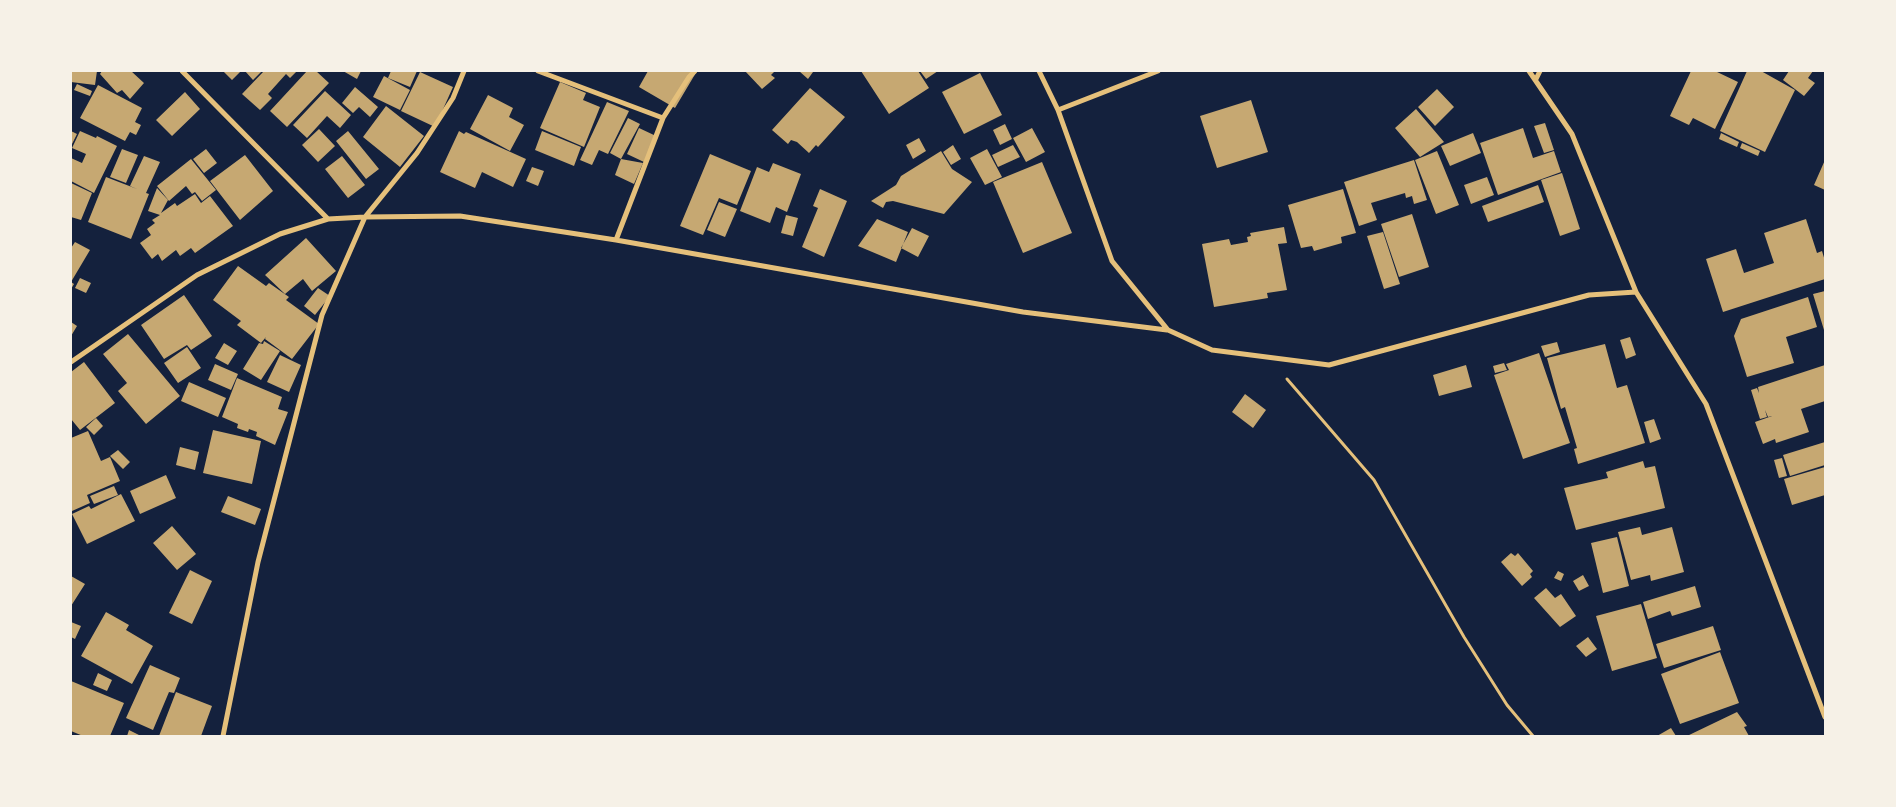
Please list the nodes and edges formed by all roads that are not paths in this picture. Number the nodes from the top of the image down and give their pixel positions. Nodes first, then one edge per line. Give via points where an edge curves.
1 (182, 71) edge
2 (464, 71) edge
3 (538, 71) edge
4 (695, 71) edge
5 (1039, 71) edge
6 (1158, 71) edge
7 (1529, 71) edge
8 (1540, 71) edge
9 (1536, 79) junction
10 (1058, 110) junction
11 (663, 118) junction
12 (365, 217) junction
13 (328, 219) junction
14 (616, 240) junction
15 (1636, 292) junction
16 (1168, 330) junction
17 (71, 362) edge
18 (1825, 718) edge
19 (222, 736) edge

1 - 13 street
2 - 12 street via 454,98 417,153
3 - 11 street
4 - 11 street
5 - 10 street
6 - 10 street
7 - 9 street
8 - 9 street
9 - 15 street via 1572,134
10 - 16 street via 1112,261
11 - 14 street
12 - 13 street
12 - 14 street via 460,216
12 - 19 street via 322,315 258,562
13 - 17 street via 280,234 197,275
14 - 16 street via 1023,312
15 - 16 street via 1589,295 1329,365 1212,350
15 - 18 street via 1706,404

